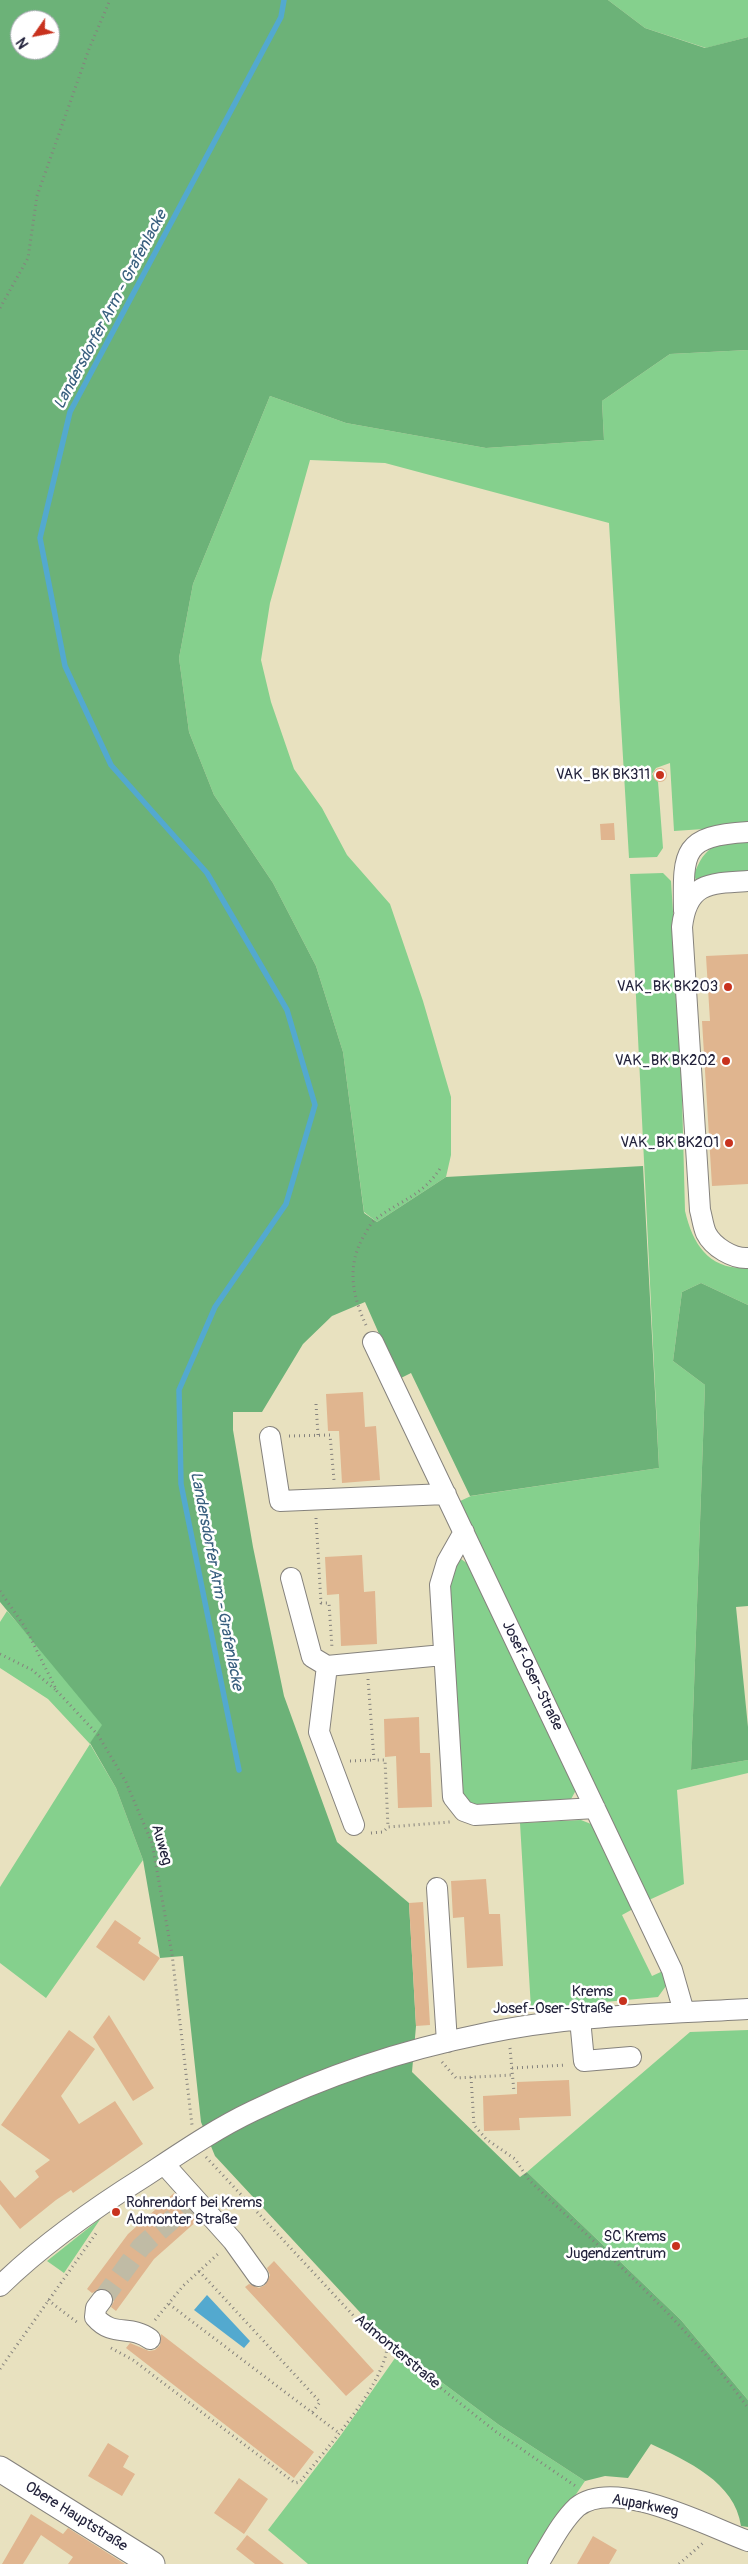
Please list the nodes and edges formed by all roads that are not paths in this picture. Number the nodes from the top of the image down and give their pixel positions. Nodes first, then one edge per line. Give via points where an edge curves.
1 (748, 832) edge
2 (748, 881) edge
3 (684, 911) junction
4 (748, 1258) edge
5 (373, 1342) road end
6 (270, 1437) road end
7 (446, 1494) junction
8 (464, 1532) junction
9 (291, 1578) dead end
10 (443, 1655) junction
11 (330, 1666) junction
12 (595, 1808) junction
13 (354, 1825) dead end
14 (437, 1888) dead end
15 (748, 2009) edge
16 (684, 2012) junction
17 (580, 2019) junction
18 (444, 2051) junction
19 (631, 2057) dead end
20 (164, 2164) junction
21 (258, 2276) dead end
22 (0, 2286) edge
23 (102, 2300) tunnel mouth
24 (149, 2330) road end
25 (0, 2469) edge
26 (748, 2541) edge
27 (152, 2564) edge
28 (538, 2564) edge

1 - 3 street via 718,834 700,842 688,854 683,866
2 - 3 street via 716,883 701,888 691,897
3 - 4 street via 682,927 700,1210 706,1234 721,1250 742,1259
5 - 7 street, Josef-Oser-Straße
6 - 7 street via 280,1501
7 - 8 street, Josef-Oser-Straße
8 - 10 street via 447,1562 440,1585
8 - 12 street, Josef-Oser-Straße
9 - 11 street via 312,1657
10 - 11 street
10 - 12 street via 451,1787 453,1797 464,1811 475,1815
11 - 13 street via 319,1732
12 - 16 street, Josef-Oser-Straße via 672,1970
14 - 18 street
15 - 16 street
16 - 17 street
17 - 18 street via 518,2027
17 - 19 street via 584,2061
18 - 20 street via 348,2071 308,2086 251,2112 200,2150
20 - 21 street via 233,2240
20 - 22 street via 108,2199 39,2251
23 - 24 street via 96,2308 95,2317 102,2324 112,2330
25 - 27 main road, Obere Hauptstraße
26 - 28 street, Auparkweg via 665,2507 614,2498 593,2499 578,2506 567,2518

